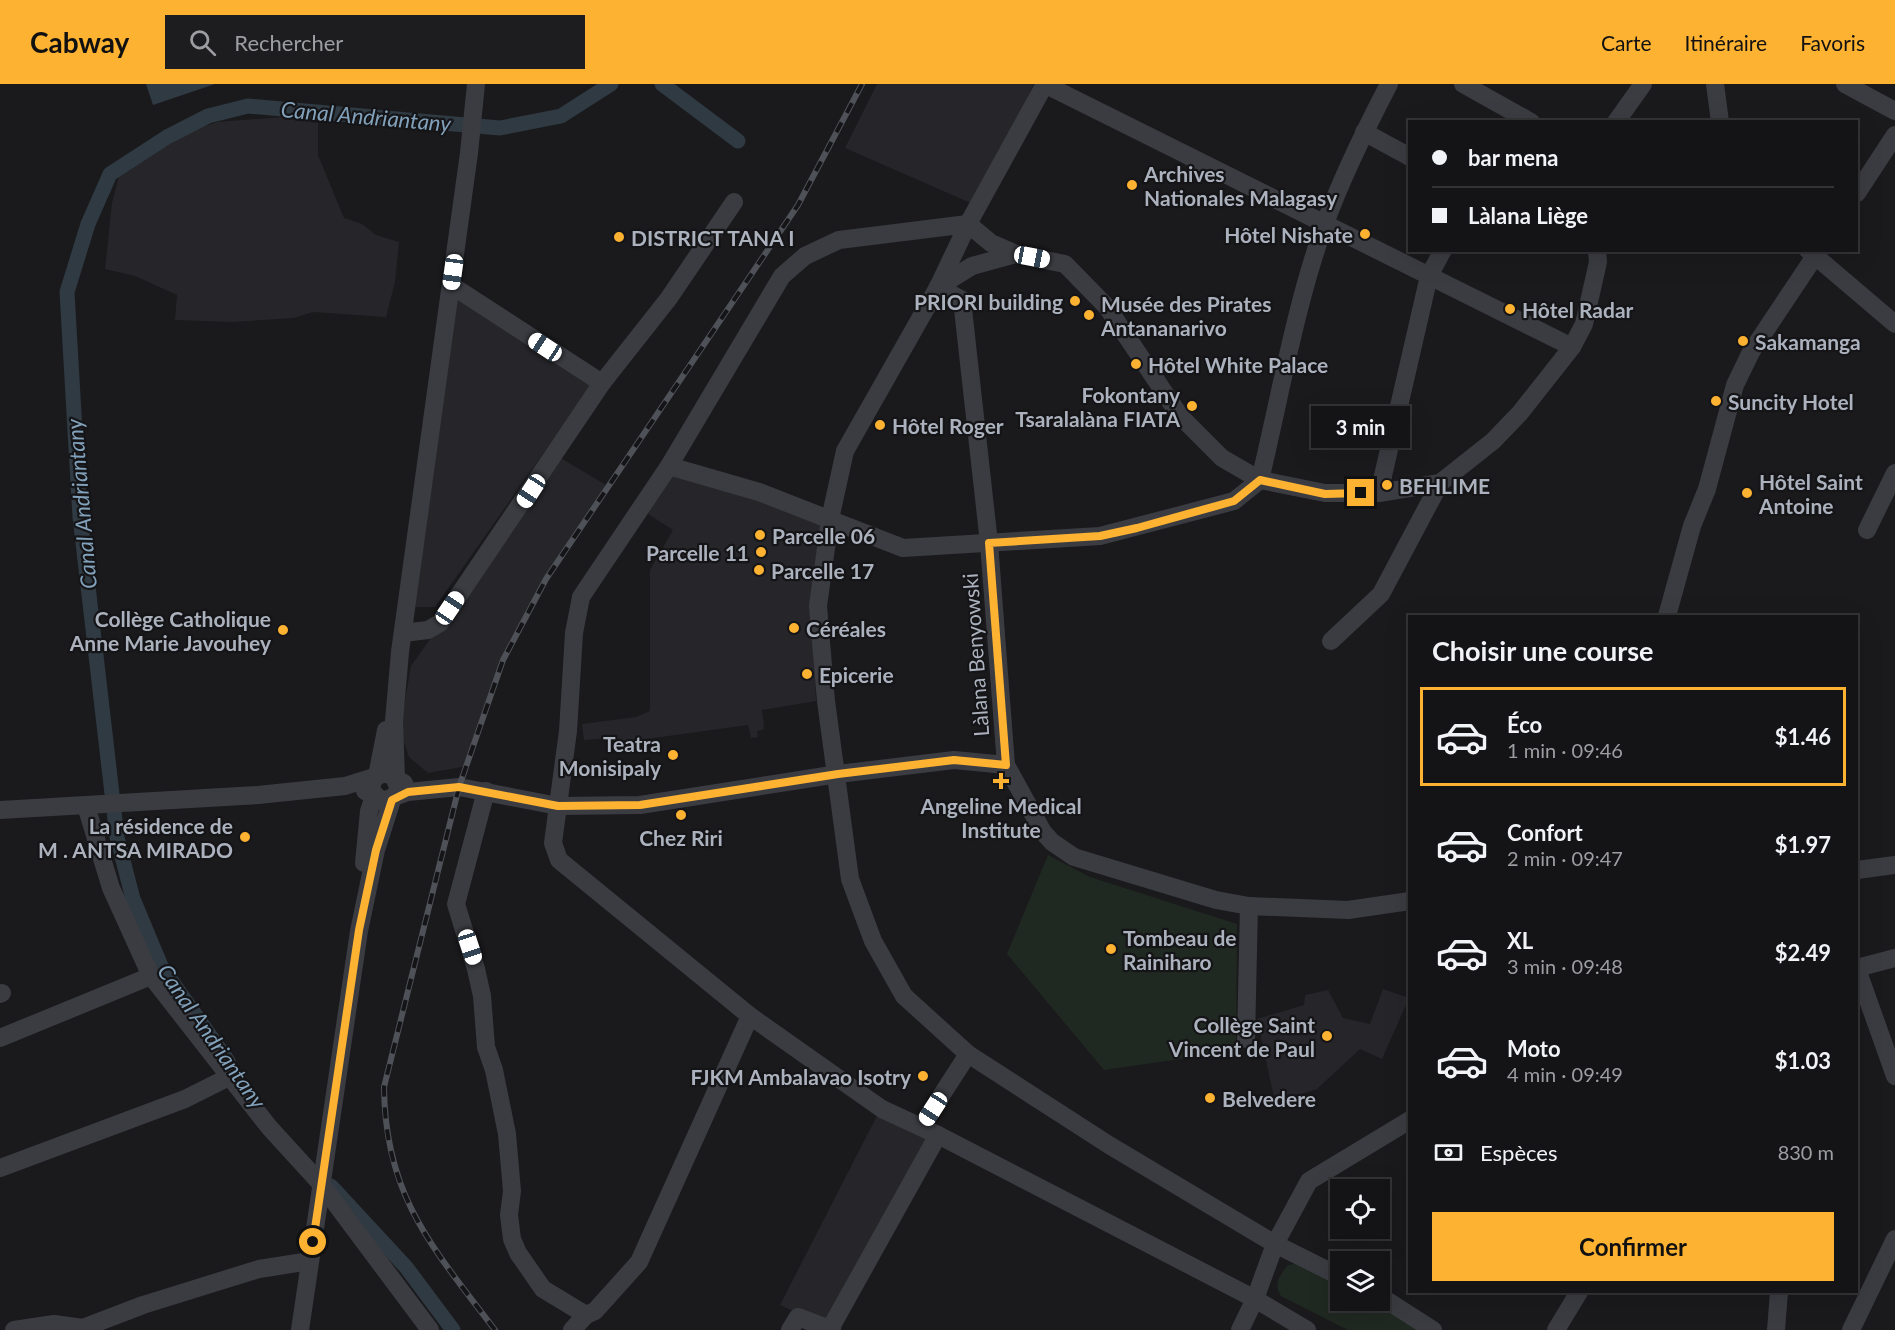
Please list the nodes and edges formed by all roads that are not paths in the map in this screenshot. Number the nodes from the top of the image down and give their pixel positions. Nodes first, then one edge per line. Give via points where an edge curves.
1 (1045, 84) edge
2 (1389, 84) edge
3 (1463, 84) edge
4 (1643, 84) edge
5 (1715, 84) edge
6 (1845, 84) edge
7 (475, 93) edge
8 (1895, 111) edge
9 (1510, 116) edge
10 (1617, 120) edge
11 (1720, 120) edge
12 (1364, 132) junction
13 (1895, 135) edge
14 (1408, 156) edge
15 (1858, 191) edge
16 (734, 202) dead end
17 (968, 224) junction
18 (1324, 226) junction
19 (1442, 252) edge
20 (1597, 252) edge
21 (1814, 253) edge
22 (1016, 254) junction
23 (1429, 276) junction
24 (451, 285) junction
25 (938, 287) junction
26 (1895, 324) edge
27 (1572, 347) junction
28 (602, 383) junction
29 (669, 466) junction
30 (1895, 473) edge
31 (1260, 480) junction
32 (1440, 483) junction
33 (1379, 493) junction
34 (830, 519) junction
35 (1867, 530) dead end
36 (989, 543) junction
37 (1667, 615) edge
38 (403, 633) junction
39 (1331, 641) dead end
40 (400, 652) junction
41 (1006, 765) junction
42 (838, 774) junction
43 (377, 776) junction
44 (396, 779) junction
45 (345, 786) junction
46 (425, 790) junction
47 (486, 791) junction
48 (383, 798) junction
49 (86, 806) junction
50 (558, 806) junction
51 (0, 810) edge
52 (1895, 866) edge
53 (1858, 870) edge
54 (1408, 901) edge
55 (1249, 906) junction
56 (1895, 958) edge
57 (1858, 968) edge
58 (1858, 971) edge
59 (151, 976) junction
60 (750, 1016) junction
61 (0, 1038) edge
62 (1246, 1040) dead end
63 (969, 1054) junction
64 (231, 1076) junction
65 (1895, 1076) edge
66 (1408, 1121) edge
67 (921, 1127) junction
68 (938, 1135) junction
69 (0, 1168) edge
70 (321, 1184) junction
71 (1895, 1239) edge
72 (1275, 1244) junction
73 (310, 1261) junction
74 (1330, 1272) edge
75 (1578, 1293) edge
76 (1779, 1293) edge
77 (1255, 1299) junction
78 (1390, 1302) edge
79 (586, 1315) junction
80 (831, 1329) edge
81 (14, 1330) edge
82 (300, 1330) edge
83 (430, 1330) edge
84 (572, 1330) edge
85 (790, 1330) edge
86 (1240, 1330) edge
87 (1307, 1330) edge
88 (1433, 1330) edge
89 (1556, 1330) edge
90 (1776, 1330) edge
91 (1851, 1330) edge

1 - 17 street
1 - 18 street
2 - 12 street
3 - 9 street
4 - 10 street
5 - 11 street
6 - 8 street
7 - 24 street
12 - 14 street
12 - 18 street
13 - 15 street
16 - 28 street via 669,298
17 - 22 street via 991,243
17 - 25 street
17 - 29 street via 839,240 805,256 782,276
18 - 23 street
18 - 31 street via 1309,273
19 - 23 street
20 - 27 street via 1584,324
21 - 26 street
21 - 37 street via 1751,352 1735,385
22 - 25 street via 972,266
22 - 31 street via 1065,264 1107,307 1180,416 1222,458
23 - 27 street
23 - 33 street
24 - 28 street
24 - 38 street
25 - 34 street via 845,451
25 - 36 street, Làlana Benyowski via 962,300
27 - 32 street via 1493,441
28 - 38 street via 440,623 428,630
29 - 34 street via 759,492
29 - 50 street via 581,597 574,633 568,731
30 - 35 street
31 - 33 street via 1325,494
31 - 36 street via 1234,501 1137,528 1100,536
32 - 33 street
32 - 39 street via 1382,594
34 - 36 street via 903,548
34 - 42 street via 818,606 826,700
36 - 41 street, Làlana Benyowski
38 - 40 street
40 - 43 street via 388,685
40 - 44 street via 394,721
41 - 42 street via 954,760
41 - 55 street via 1043,832 1074,857 1216,900
42 - 50 street via 640,805
42 - 63 street via 850,879 873,941 904,996
43 - 44 street via 389,774
43 - 45 street
43 - 48 street via 371,788
44 - 46 street
44 - 48 street via 398,793
45 - 48 street
45 - 49 street
46 - 47 street via 459,787
46 - 48 street
47 - 50 street
47 - 79 street via 456,904 478,978 486,1047 507,1134 512,1239 543,1289
48 - 70 street
49 - 51 street
49 - 59 street via 111,888
50 - 60 street via 553,843 559,860
52 - 53 street
54 - 55 street via 1348,910
55 - 62 street
56 - 57 street
58 - 65 street
59 - 61 street
59 - 64 street
60 - 67 street via 882,1109
60 - 79 street via 639,1262 595,1311
63 - 67 street
63 - 72 street via 1109,1145
64 - 69 street via 185,1099
64 - 70 street via 269,1127
66 - 72 street via 1309,1181
67 - 68 street
68 - 77 street
68 - 80 street
70 - 73 street
70 - 83 street
71 - 91 street
72 - 74 street
72 - 77 street
73 - 81 street via 259,1269 83,1328 54,1324
73 - 82 street
75 - 89 street
76 - 90 street
77 - 86 street
77 - 87 street
78 - 88 street
79 - 84 street
80 - 85 street via 798,1317

